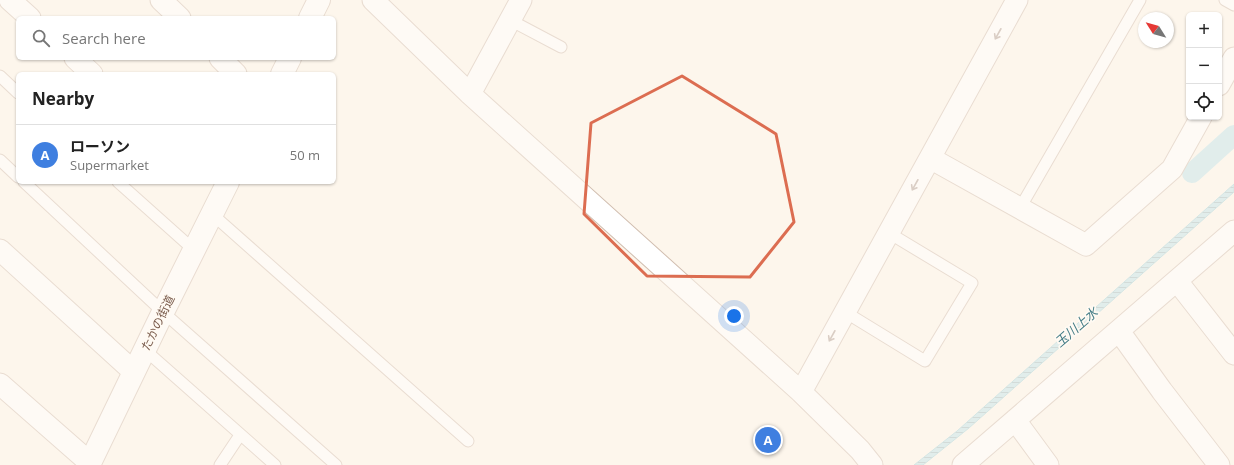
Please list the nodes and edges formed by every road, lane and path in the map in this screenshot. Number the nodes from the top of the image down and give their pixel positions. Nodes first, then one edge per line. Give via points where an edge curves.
1 (10, 0) edge
2 (161, 0) edge
3 (319, 0) edge
4 (373, 0) edge
5 (521, 0) edge
6 (1140, 0) edge
7 (1225, 0) edge
8 (1012, 2) edge
9 (1234, 5) edge
10 (28, 16) edge
11 (178, 16) edge
12 (311, 16) edge
13 (510, 20) junction
14 (561, 47) dead end
15 (1234, 58) edge
16 (77, 60) edge
17 (222, 60) edge
18 (289, 60) edge
19 (90, 72) edge
20 (234, 72) edge
21 (283, 72) edge
22 (0, 76) edge
23 (1220, 84) edge
24 (16, 91) edge
25 (470, 94) junction
26 (1199, 120) edge
27 (930, 158) junction
28 (0, 160) edge
29 (16, 175) edge
30 (26, 184) edge
31 (120, 184) edge
32 (227, 184) edge
33 (1020, 208) junction
34 (212, 214) junction
35 (1234, 231) edge
36 (889, 233) junction
37 (0, 250) edge
38 (194, 250) junction
39 (1177, 281) junction
40 (163, 312) junction
41 (845, 312) junction
42 (1119, 330) junction
43 (145, 350) junction
44 (1234, 354) edge
45 (134, 372) junction
46 (0, 384) edge
47 (801, 392) junction
48 (1015, 420) junction
49 (240, 434) junction
50 (468, 441) dead end
51 (90, 464) edge
52 (220, 465) edge
53 (275, 465) edge
54 (336, 465) edge
55 (872, 465) edge
56 (963, 465) edge
57 (1048, 465) edge
58 (1219, 465) edge

1 - 10 street
2 - 11 street
3 - 12 street
4 - 25 street
5 - 13 street
6 - 33 lane
7 - 9 lane
8 -> 27 street
13 - 14 lane
13 - 25 street
15 - 23 street
16 - 19 street
17 - 20 street
18 - 21 street
22 - 24 lane
25 - 47 street
26 - 33 street via 1172,168 1086,245
27 - 33 street
27 -> 36 street
28 - 29 lane
30 - 40 lane
31 - 38 lane
32 - 34 street, たかの街道
34 - 38 street, たかの街道
34 - 50 lane
35 - 39 street
36 - 41 street
36 - 41 lane via 972,282 925,361
37 - 45 street
38 - 40 street, たかの街道
39 - 42 street
39 - 44 street
40 - 43 street, たかの街道
40 - 54 lane
41 -> 47 street
42 - 48 street
42 - 58 street
43 - 45 street, たかの街道
43 - 49 lane
45 - 51 street, たかの街道
46 - 51 street
47 - 55 street
48 - 56 street
48 - 57 street
49 - 52 lane
49 - 53 lane

